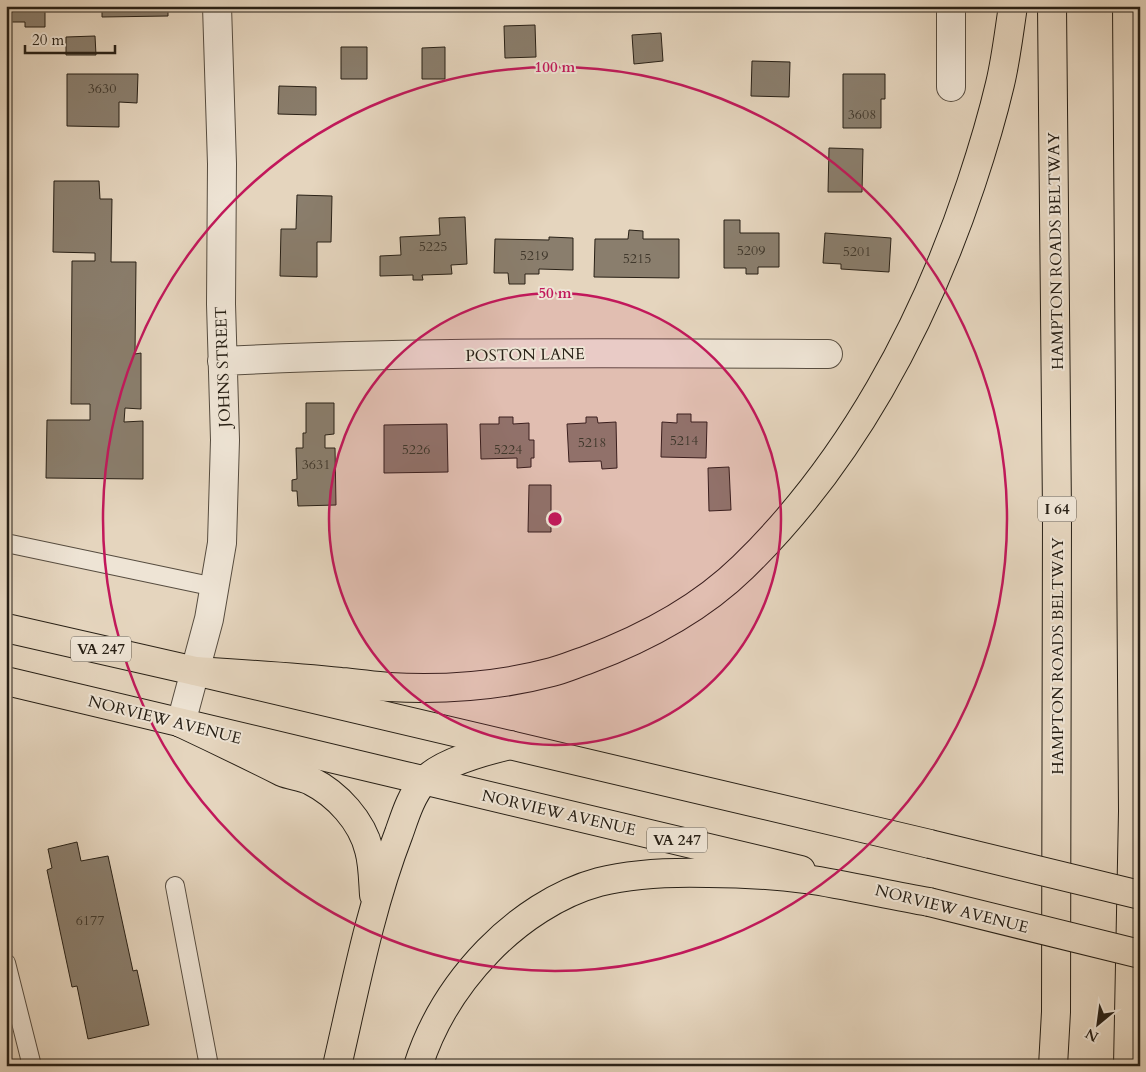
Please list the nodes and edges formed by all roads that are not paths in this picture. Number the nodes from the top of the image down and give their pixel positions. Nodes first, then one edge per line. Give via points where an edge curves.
1 (217, 6) edge
2 (952, 6) edge
3 (1013, 6) edge
4 (1052, 6) edge
5 (1127, 6) edge
6 (951, 87) dead end
7 (828, 354) dead end
8 (222, 361) junction
9 (6, 543) edge
10 (215, 587) junction
11 (6, 628) edge
12 (195, 671) junction
13 (6, 681) edge
14 (181, 723) junction
15 (510, 744) junction
16 (424, 781) junction
17 (175, 886) dead end
18 (1140, 895) edge
19 (929, 902) junction
20 (375, 904) junction
21 (1140, 954) edge
22 (6, 963) edge
23 (1056, 1012) junction
24 (32, 1066) edge
25 (209, 1066) edge
26 (337, 1066) edge
27 (418, 1066) edge
28 (1036, 1066) edge
29 (1053, 1066) edge
30 (1128, 1066) edge

1 - 8 street, JOHNS STREET via 222,164
2 - 6 street
3 - 12 main road via 987,136 958,224 930,292 888,374 840,452 792,515 742,569 700,603 654,631 553,672 508,681 465,686 388,686
4 - 23 main road, HAMPTON ROADS BELTWAY / I 64 via 1057,513
5 - 30 main road via 1133,811
7 - 8 street, POSTON LANE via 598,353
8 - 10 street, JOHNS STREET via 222,543
9 - 10 lane
10 - 12 street, JOHNS STREET
11 - 12 main road, VA 247
12 - 14 street, JOHNS STREET
12 - 15 main road, VA 247
13 - 14 main road, NORVIEW AVENUE / VA 247
14 - 16 main road, NORVIEW AVENUE / VA 247
14 - 20 main road via 288,774 309,780 339,801 352,816 369,849
15 - 16 main road via 476,753 442,768
15 - 18 main road, VA 247, bridge
16 - 19 main road, NORVIEW AVENUE / VA 247
16 - 20 main road via 411,802
17 - 25 lane
19 - 21 main road, NORVIEW AVENUE / VA 247, bridge
19 - 27 main road via 806,879 752,874 678,872 632,875 597,883 557,899 527,917 473,966 446,1003 425,1044
20 - 26 main road
22 - 24 lane
23 - 28 main road
23 - 29 main road, HAMPTON ROADS BELTWAY / I 64

